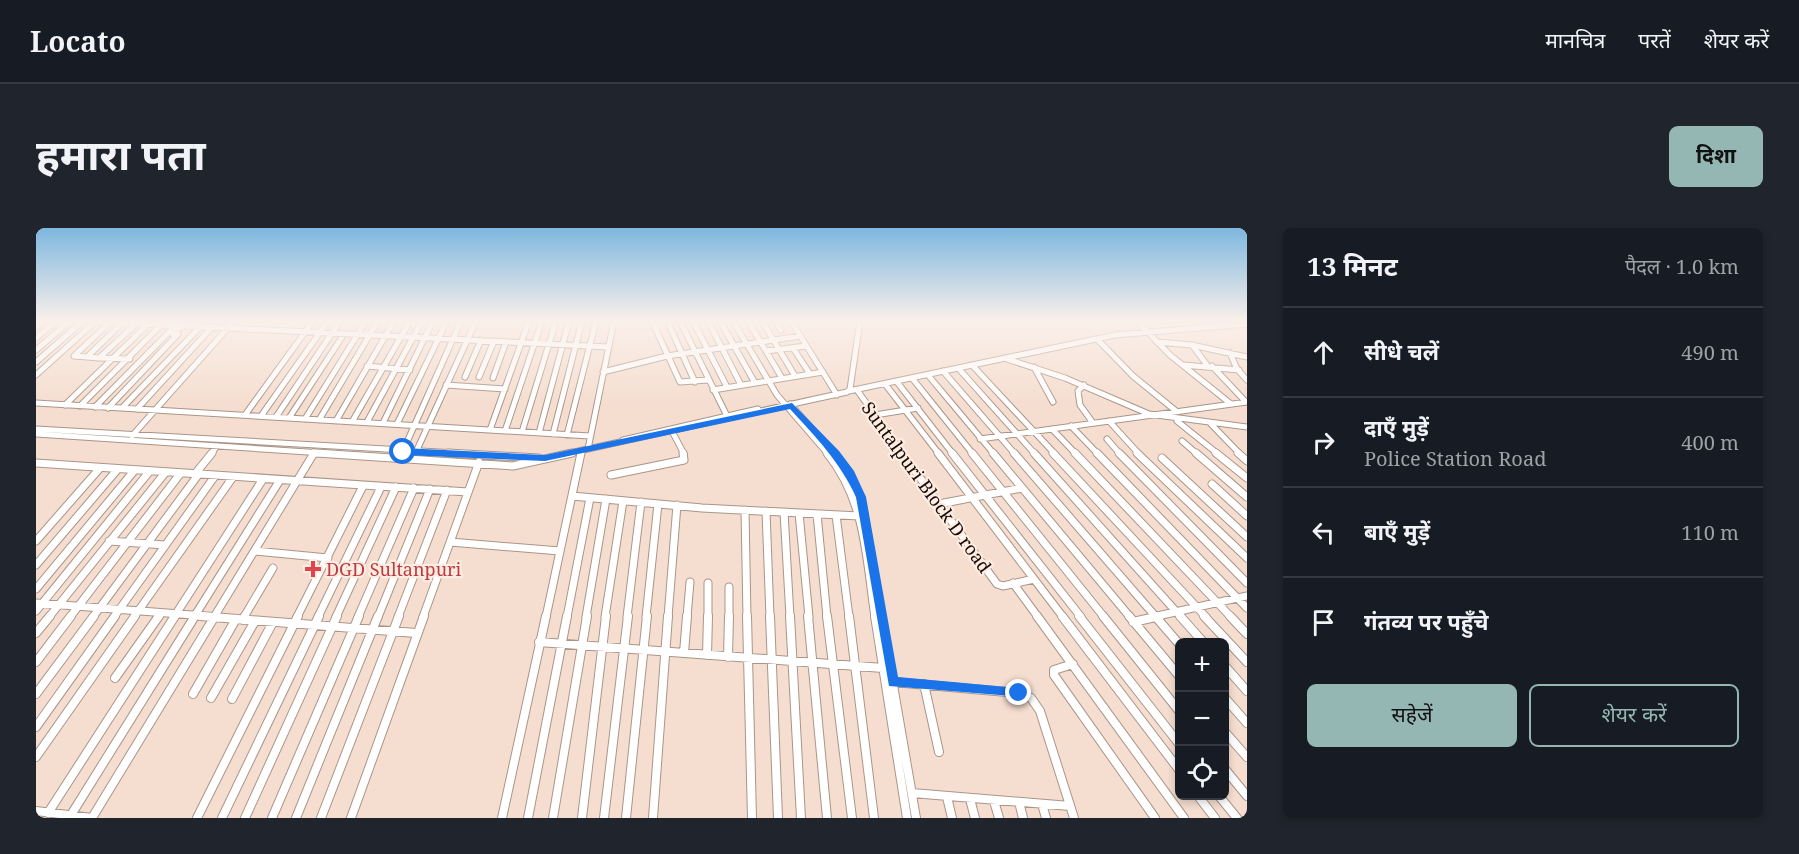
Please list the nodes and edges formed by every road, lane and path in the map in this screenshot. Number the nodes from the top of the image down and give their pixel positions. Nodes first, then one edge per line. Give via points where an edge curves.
1 (721, 348) edge
2 (792, 348) edge
3 (51, 349) edge
4 (66, 349) edge
5 (82, 349) edge
6 (96, 349) edge
7 (108, 349) edge
8 (123, 349) edge
9 (137, 349) edge
10 (153, 349) edge
11 (164, 349) edge
12 (179, 349) edge
13 (192, 349) edge
14 (210, 349) edge
15 (293, 349) edge
16 (309, 349) edge
17 (321, 349) edge
18 (334, 349) edge
19 (349, 349) edge
20 (362, 349) edge
21 (378, 349) edge
22 (394, 349) edge
23 (407, 349) edge
24 (421, 349) edge
25 (433, 349) edge
26 (449, 349) edge
27 (462, 349) edge
28 (477, 349) edge
29 (491, 349) edge
30 (504, 349) edge
31 (520, 349) edge
32 (534, 349) edge
33 (549, 349) edge
34 (562, 349) edge
35 (575, 349) edge
36 (589, 349) edge
37 (608, 349) edge
38 (664, 349) edge
39 (680, 349) edge
40 (694, 349) edge
41 (718, 349) edge
42 (736, 349) edge
43 (749, 349) edge
44 (779, 349) junction
45 (785, 349) edge
46 (808, 349) edge
47 (855, 349) edge
48 (1052, 349) edge
49 (1106, 349) edge
50 (1165, 349) edge
51 (1195, 349) edge
52 (1209, 349) edge
53 (708, 350) junction
54 (766, 351) joint
55 (36, 352) edge
56 (696, 352) junction
57 (1230, 353) junction
58 (45, 354) junction
59 (682, 354) junction
60 (1026, 354) junction
61 (59, 355) junction
62 (74, 356) junction
63 (667, 356) junction
64 (87, 357) junction
65 (99, 357) junction
66 (1247, 357) edge
67 (113, 358) junction
68 (128, 358) junction
69 (1004, 358) junction
70 (141, 360) junction
71 (36, 362) edge
72 (972, 365) junction
73 (1184, 365) junction
74 (1210, 365) junction
75 (367, 366) junction
76 (383, 367) junction
77 (1034, 367) junction
78 (396, 368) junction
79 (959, 369) junction
80 (1041, 369) junction
81 (410, 370) junction
82 (1239, 370) junction
83 (603, 372) junction
84 (823, 372) junction
85 (943, 372) junction
86 (810, 374) junction
87 (36, 375) edge
88 (928, 375) junction
89 (795, 376) junction
90 (465, 377) dead end
91 (478, 377) dead end
92 (493, 378) dead end
93 (782, 378) junction
94 (912, 378) junction
95 (708, 380) junction
96 (768, 380) junction
97 (1247, 380) edge
98 (695, 382) junction
99 (754, 382) junction
100 (897, 382) junction
101 (885, 384) junction
102 (446, 385) junction
103 (741, 385) junction
104 (1084, 385) junction
105 (727, 387) junction
106 (505, 389) junction
107 (713, 390) junction
108 (857, 390) junction
109 (848, 392) junction
110 (837, 394) junction
111 (1053, 402) dead end
112 (1247, 402) edge
113 (36, 403) edge
114 (1231, 404) junction
115 (65, 405) junction
116 (787, 405) junction
117 (80, 406) junction
118 (95, 407) junction
119 (108, 408) junction
120 (122, 408) junction
121 (918, 408) junction
122 (137, 409) junction
123 (155, 410) junction
124 (905, 410) junction
125 (1176, 411) junction
126 (1149, 414) junction
127 (245, 415) junction
128 (875, 415) junction
129 (261, 416) junction
130 (727, 416) junction
131 (276, 417) junction
132 (289, 418) junction
133 (305, 419) junction
134 (320, 420) junction
135 (1177, 420) junction
136 (336, 421) junction
137 (1109, 421) junction
138 (352, 422) junction
139 (367, 422) junction
140 (383, 423) junction
141 (1093, 423) junction
142 (397, 424) junction
143 (1211, 424) junction
144 (414, 425) junction
145 (427, 426) junction
146 (1071, 426) junction
147 (1247, 427) edge
148 (36, 429) edge
149 (1052, 429) junction
150 (490, 430) junction
151 (505, 431) junction
152 (1034, 431) junction
153 (522, 432) junction
154 (539, 433) junction
155 (673, 433) junction
156 (36, 434) edge
157 (554, 434) junction
158 (1017, 434) junction
159 (567, 435) junction
160 (590, 436) junction
161 (999, 436) junction
162 (130, 437) junction
163 (980, 439) junction
164 (1107, 439) dead end
165 (1182, 441) dead end
166 (615, 443) junction
167 (217, 446) junction
168 (585, 449) junction
169 (314, 452) junction
170 (403, 452) junction
171 (416, 452) junction
172 (545, 458) junction
173 (1162, 458) dead end
174 (1247, 461) edge
175 (479, 462) junction
176 (37, 465) edge
177 (100, 468) junction
178 (117, 470) junction
179 (134, 471) junction
180 (149, 472) junction
181 (165, 472) junction
182 (180, 474) junction
183 (197, 475) junction
184 (611, 475) dead end
185 (215, 476) junction
186 (233, 477) junction
187 (1247, 478) edge
188 (263, 479) junction
189 (280, 480) junction
190 (296, 482) junction
191 (1212, 484) dead end
192 (363, 486) junction
193 (381, 487) junction
194 (396, 487) junction
195 (414, 488) junction
196 (1023, 488) junction
197 (430, 489) junction
198 (447, 490) junction
199 (468, 492) junction
200 (1002, 492) junction
201 (985, 495) junction
202 (572, 496) junction
203 (1247, 497) edge
204 (590, 498) junction
205 (971, 498) junction
206 (606, 499) junction
207 (623, 501) junction
208 (641, 502) junction
209 (658, 504) junction
210 (939, 504) junction
211 (676, 505) junction
212 (745, 510) junction
213 (766, 511) junction
214 (784, 512) junction
215 (799, 513) junction
216 (816, 514) junction
217 (836, 515) junction
218 (859, 516) junction
219 (1247, 516) edge
220 (1247, 537) edge
221 (36, 541) edge
222 (109, 541) junction
223 (128, 542) junction
224 (450, 543) junction
225 (146, 544) junction
226 (165, 545) junction
227 (255, 551) junction
228 (560, 551) junction
229 (328, 558) junction
230 (1247, 558) edge
231 (36, 565) edge
232 (273, 568) dead end
233 (1034, 579) junction
234 (690, 582) dead end
235 (708, 583) dead end
236 (1013, 583) junction
237 (1247, 583) edge
238 (729, 587) dead end
239 (36, 589) edge
240 (1247, 596) edge
241 (1238, 599) junction
242 (1217, 603) junction
243 (58, 605) junction
244 (38, 606) edge
245 (78, 607) junction
246 (1197, 607) junction
247 (98, 608) junction
248 (1247, 608) edge
249 (119, 610) junction
250 (138, 611) junction
251 (1178, 612) junction
252 (161, 613) junction
253 (175, 614) junction
254 (194, 616) junction
255 (214, 617) junction
256 (1155, 617) junction
257 (239, 619) junction
258 (255, 621) junction
259 (273, 622) junction
260 (1133, 622) junction
261 (293, 624) junction
262 (314, 625) junction
263 (333, 627) junction
264 (352, 628) junction
265 (371, 630) junction
266 (391, 631) junction
267 (36, 633) edge
268 (416, 633) junction
269 (1247, 634) edge
270 (1201, 638) edge
271 (1175, 640) edge
272 (540, 642) junction
273 (561, 644) junction
274 (582, 646) junction
275 (601, 647) junction
276 (622, 649) junction
277 (642, 650) junction
278 (665, 652) junction
279 (684, 653) junction
280 (707, 655) junction
281 (728, 657) junction
282 (749, 658) junction
283 (770, 660) junction
284 (36, 662) edge
285 (792, 662) junction
286 (1247, 662) edge
287 (812, 663) junction
288 (1073, 664) junction
289 (832, 665) junction
290 (854, 666) junction
291 (883, 668) junction
292 (1229, 671) edge
293 (1175, 672) edge
294 (115, 678) dead end
295 (893, 682) junction
296 (924, 684) junction
297 (1247, 691) edge
298 (36, 694) edge
299 (193, 694) dead end
300 (212, 698) dead end
301 (232, 699) dead end
302 (1229, 703) edge
303 (1175, 707) edge
304 (1247, 723) edge
305 (36, 727) edge
306 (1229, 737) edge
307 (1175, 740) edge
308 (939, 752) dead end
309 (36, 757) edge
310 (1247, 758) edge
311 (1175, 766) edge
312 (1229, 774) edge
313 (912, 793) junction
314 (947, 796) junction
315 (1247, 796) edge
316 (970, 799) junction
317 (1202, 800) edge
318 (1223, 800) edge
319 (994, 801) junction
320 (1019, 802) junction
321 (1042, 804) junction
322 (1070, 806) junction
323 (36, 811) edge
324 (48, 813) junction
325 (71, 815) junction
326 (92, 818) edge
327 (197, 818) edge
328 (222, 818) edge
329 (246, 818) edge
330 (272, 818) edge
331 (296, 818) edge
332 (321, 818) edge
333 (351, 818) edge
334 (502, 818) edge
335 (528, 818) edge
336 (553, 818) edge
337 (582, 818) edge
338 (604, 818) edge
339 (626, 818) edge
340 (652, 818) edge
341 (752, 818) edge
342 (778, 818) edge
343 (801, 818) edge
344 (827, 818) edge
345 (852, 818) edge
346 (874, 818) edge
347 (908, 818) edge
348 (916, 818) edge
349 (951, 818) edge
350 (975, 818) edge
351 (999, 818) edge
352 (1023, 818) edge
353 (1046, 818) edge
354 (1074, 818) edge
355 (1155, 818) edge
356 (1184, 818) edge
357 (1215, 818) edge
358 (1237, 818) edge

1 - 103 street
2 - 86 street
3 - 58 street
4 - 61 street
5 - 62 street
6 - 64 street
7 - 65 street
8 - 67 street
9 - 68 street
10 - 70 street
11 - 119 street
12 - 120 street
13 - 122 street
14 - 123 street
15 - 127 street
16 - 129 street
17 - 131 street
18 - 132 street
19 - 133 street
20 - 134 street
21 - 75 street
22 - 76 street
23 - 78 street
24 - 81 street
25 - 142 street
26 - 144 street
27 - 102 street
28 - 90 street
29 - 91 street
30 - 92 street
31 - 106 street
32 - 151 street
33 - 153 street
34 - 154 street
35 - 157 street
36 - 159 street
37 - 83 street
38 - 63 street
39 - 59 street
40 - 56 street
41 - 53 street
42 - 99 street
43 - 96 street
44 - 45 street
44 - 54 street
44 - 89 street
46 - 84 street
47 - 109 street
48 - 60 street
49 - 125 street
50 - 73 street
51 - 74 street
52 - 57 street
53 - 56 street
53 - 105 street
54 - 93 street
55 - 58 street
56 - 59 street
56 - 95 street
57 - 66 street
57 - 82 street
58 - 61 street
58 - 71 street
59 - 63 street
59 - 98 street
60 - 69 street
60 - 80 street
61 - 62 street
61 - 87 street
62 - 64 street
63 - 83 street
63 - 98 street via 680,382
64 - 65 street
65 - 67 street
67 - 68 street
67 - 115 street
68 - 70 street
68 - 117 street
69 - 72 street
69 - 77 street
70 - 118 street
72 - 79 street
72 - 152 street
73 - 74 street
73 - 114 street
74 - 82 street
74 - 112 street
75 - 76 street
75 - 136 street
76 - 78 street
76 - 138 street
77 - 80 street
77 - 111 street
78 - 81 street
78 - 139 street
79 - 85 street
79 - 158 street
80 - 104 street
81 - 140 street
82 - 97 street
83 - 160 street
84 - 86 street
84 - 110 street
85 - 88 street
85 - 161 street
86 - 89 street
88 - 94 street
88 - 163 street
89 - 93 street
93 - 96 street
94 - 100 street
94 - 200 street
95 - 98 street
95 - 107 street
96 - 99 street
96 - 116 street
99 - 103 street
100 - 101 street
100 - 121 street
101 - 108 street
101 - 124 street
102 - 106 street
102 - 145 street
103 - 105 street
104 - 126 street
104 - 141 street via 1078,391 1078,400
105 - 107 street
106 - 150 street
107 - 130 street
108 - 109 street
108 - 128 street, Suntalpuri Block D road
109 - 110 street
110 - 116 street
112 - 114 street
113 - 115 street
114 - 125 street
115 - 117 street
116 - 130 street
116 - 155 street
116 - 218 street via 837,463 850,486
116 - 295 street via 836,453 861,497
117 - 118 street
118 - 119 street
119 - 120 street
120 - 122 street
121 - 124 street
121 - 201 street
122 - 123 street
123 - 127 street
123 - 162 street
124 - 128 street
124 - 205 street
125 - 126 street
126 - 135 street
126 - 137 street
127 - 129 street
128 - 210 street, Suntalpuri Block D road
129 - 131 street
130 - 166 street
131 - 132 street
132 - 133 street
133 - 134 street
134 - 136 street
135 - 143 street
135 - 187 street
136 - 138 street
137 - 141 street
137 - 230 street via 1143,459
138 - 139 street
139 - 140 street
140 - 142 street
141 - 146 street
142 - 144 street
143 - 147 street
143 - 174 street
144 - 145 street
144 - 170 street
145 - 150 street
145 - 171 street
146 - 149 street
146 - 241 street
148 - 162 street
149 - 152 street
149 - 242 street
150 - 151 street
151 - 153 street
152 - 158 street
152 - 246 street
153 - 154 street
154 - 157 street
155 - 166 street
155 - 184 street via 684,460
156 - 162 street
157 - 159 street
158 - 161 street
158 - 251 street
159 - 160 street
160 - 168 street
161 - 163 street
161 - 256 street
162 - 167 street
162 - 170 street
163 - 196 street
164 - 237 street
165 - 203 street
166 - 168 street
167 - 169 street
167 - 183 street
168 - 172 street
168 - 202 street
169 - 175 street
169 - 190 street
170 - 171 street
171 - 172 street
172 - 175 street via 513,466
173 - 220 street
175 - 199 street
176 - 177 street
177 - 178 street
177 - 221 street
178 - 179 street
178 - 231 street
179 - 180 street
179 - 239 street
180 - 181 street
180 - 244 street
181 - 182 street
181 - 222 street
182 - 183 street
182 - 223 street
183 - 185 street
183 - 225 street
185 - 186 street
185 - 226 street
186 - 188 street
186 - 250 street
188 - 189 street
188 - 253 street
189 - 190 street
189 - 254 street
190 - 192 street
190 - 227 street
191 - 219 street
192 - 193 street
192 - 229 street
193 - 194 street
193 - 262 street
194 - 195 street
194 - 263 street
195 - 197 street
195 - 264 street
196 - 200 street
196 - 260 street
197 - 198 street
197 - 265 street
198 - 199 street
198 - 266 street
199 - 224 street
200 - 201 street
200 - 303 street
201 - 205 street
201 - 307 street
202 - 204 street
202 - 228 street
204 - 206 street
204 - 273 street
205 - 210 street
205 - 233 street
206 - 207 street
206 - 274 street
207 - 208 street
207 - 275 street
208 - 209 street
208 - 276 street
209 - 211 street
209 - 277 street
210 - 236 street, Suntalpuri Block D road via 996,584
211 - 212 street
211 - 278 street
212 - 213 street
212 - 282 street
213 - 214 street
213 - 283 street
214 - 215 street
214 - 285 street
215 - 216 street
215 - 287 street
216 - 217 street
216 - 289 street
217 - 218 street
217 - 290 street
218 - 291 street
222 - 223 street
222 - 243 street
223 - 225 street
223 - 245 street
224 - 228 street
224 - 268 street
225 - 226 street
225 - 247 street
226 - 249 street
227 - 229 street
227 - 255 street
228 - 272 street
229 - 261 street
232 - 257 street
233 - 236 street
233 - 311 street
234 - 279 street
235 - 280 street
236 - 288 street
238 - 281 street
240 - 241 street
241 - 242 street
241 - 248 street
242 - 246 street
242 - 269 street
243 - 244 street
243 - 245 street
243 - 267 street
245 - 247 street
245 - 284 street
246 - 251 street
246 - 286 street
247 - 249 street
247 - 298 street
249 - 250 street
249 - 305 street
250 - 252 street
250 - 309 street
251 - 256 street
251 - 270 street
252 - 253 street
252 - 294 street
253 - 254 street
253 - 324 street
254 - 255 street
254 - 325 street
255 - 257 street
255 - 326 street
256 - 260 street
256 - 271 street
257 - 258 street
257 - 299 street
258 - 259 street
258 - 300 street
259 - 261 street
259 - 301 street
260 - 293 street
261 - 262 street
261 - 327 street
262 - 263 street
262 - 328 street
263 - 264 street
263 - 329 street
264 - 265 street
264 - 330 street
265 - 266 street
265 - 331 street
266 - 268 street
266 - 332 street
268 - 333 street
272 - 273 street
272 - 334 street
273 - 274 street
273 - 335 street
274 - 275 street
274 - 336 street
275 - 276 street
275 - 337 street
276 - 277 street
276 - 338 street
277 - 278 street
277 - 339 street
278 - 279 street
278 - 340 street
279 - 280 street
280 - 281 street
281 - 282 street
282 - 283 street
282 - 341 street
283 - 285 street
283 - 342 street
285 - 287 street
285 - 343 street
287 - 289 street
287 - 344 street
288 - 355 street via 1054,670 1054,675
288 - 356 street
289 - 290 street
289 - 345 street
290 - 291 street
290 - 346 street
291 - 347 street
292 - 297 street
295 - 296 street
295 - 313 street
296 - 308 street
296 - 322 street via 1019,693 1031,698 1040,711
302 - 304 street
306 - 310 street
312 - 315 street
313 - 314 street
313 - 348 street
314 - 316 street
314 - 349 street
316 - 319 street
316 - 350 street
317 - 357 street
318 - 358 street
319 - 320 street
319 - 351 street
320 - 321 street
320 - 352 street
321 - 322 street
321 - 353 street
322 - 354 street
323 - 324 street
324 - 325 street
325 - 326 street

